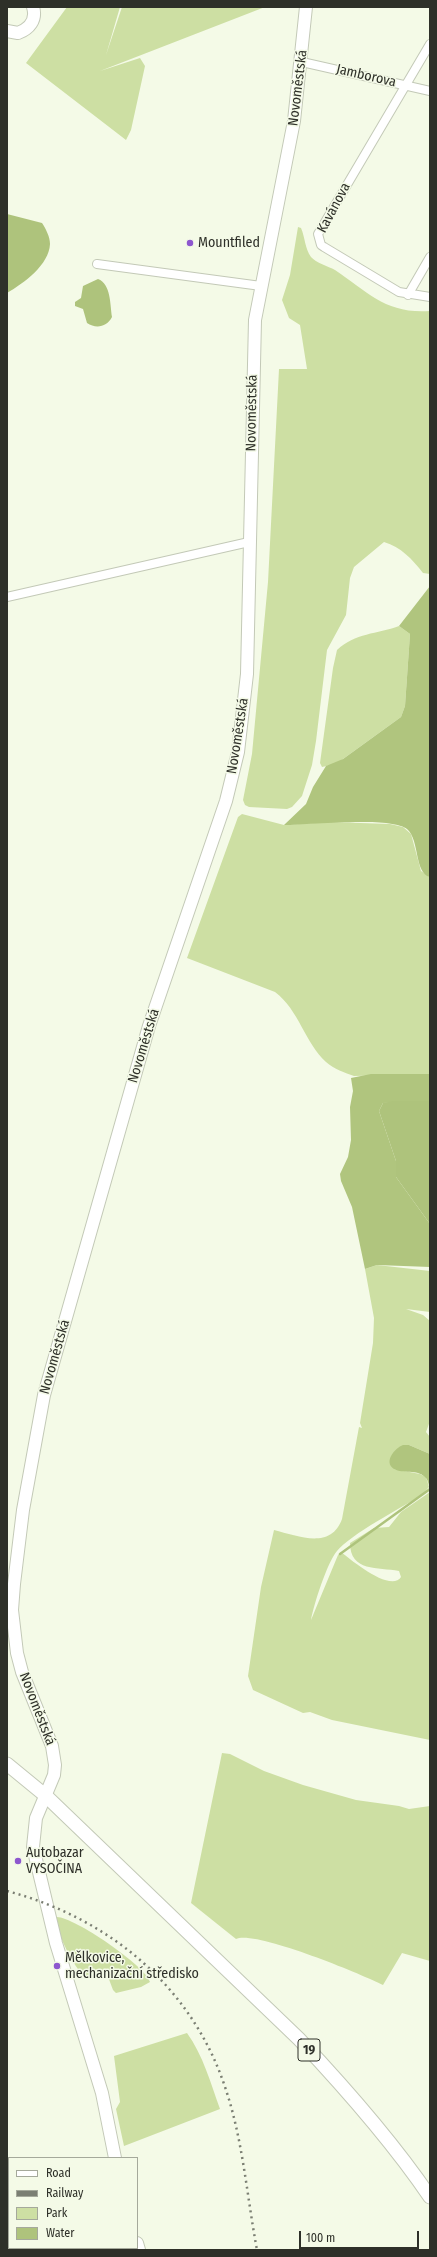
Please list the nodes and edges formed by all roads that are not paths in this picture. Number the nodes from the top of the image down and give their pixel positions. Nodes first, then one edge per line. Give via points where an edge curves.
1 (33, 7) edge
2 (306, 7) edge
3 (7, 31) edge
4 (430, 44) edge
5 (302, 62) junction
6 (406, 85) junction
7 (430, 91) edge
8 (430, 257) edge
9 (97, 264) dead end
10 (262, 286) junction
11 (408, 294) junction
12 (430, 297) edge
13 (249, 542) junction
14 (7, 597) edge
15 (7, 1764) edge
16 (46, 1796) junction
17 (115, 2157) edge
18 (428, 2192) edge

1 - 3 street via 34,18 31,25 18,33
2 - 5 street, Novoměstská
4 - 6 street
5 - 6 street, Jamborova
5 - 10 street, Novoměstská via 294,121
6 - 7 street, Jamborova
6 - 11 street, Kavánova via 318,234 324,247 399,292
8 - 11 street
9 - 10 street
10 - 13 street, Novoměstská via 253,346
11 - 12 street
13 - 14 street
13 - 16 street, Novoměstská via 247,674 242,729 234,769 223,809 149,1026 48,1380 23,1510 13,1603 13,1633 22,1672 55,1756 54,1775
15 - 16 main road, 19
16 - 17 street, Novoměstská via 34,1822 33,1847 56,1943 102,2093
16 - 18 main road, 19 via 299,2040 380,2131

